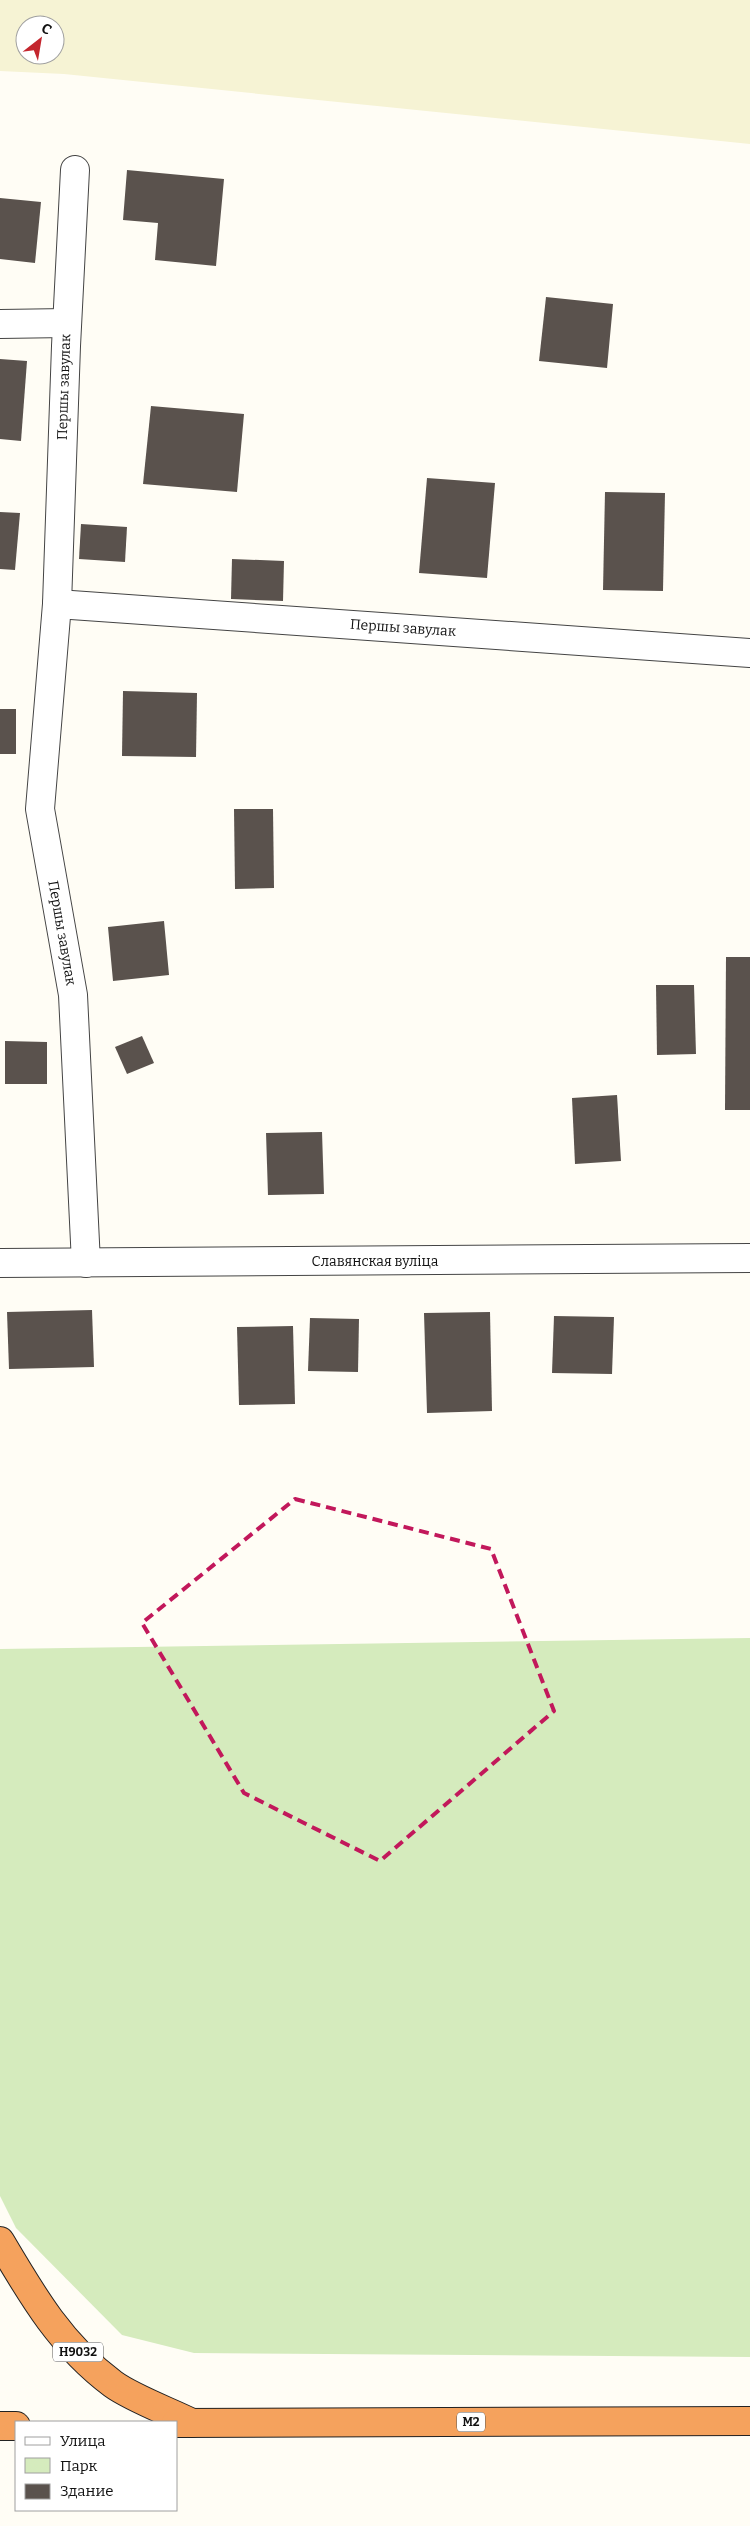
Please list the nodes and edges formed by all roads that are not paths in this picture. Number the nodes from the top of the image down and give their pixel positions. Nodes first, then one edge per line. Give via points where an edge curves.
1 (75, 170) dead end
2 (0, 324) edge
3 (67, 324) junction
4 (57, 604) junction
5 (750, 653) edge
6 (750, 1258) edge
7 (0, 1262) edge
8 (86, 1263) junction
9 (0, 2241) edge
10 (750, 2421) edge
11 (184, 2423) edge
12 (0, 2426) edge
13 (15, 2426) edge

1 - 3 street, Першы завулак
2 - 3 street
3 - 4 street, Першы завулак
4 - 5 street, Першы завулак
4 - 8 street, Першы завулак via 40,809 73,995
6 - 8 street, Славянская вуліца
7 - 8 street, Славянская вуліца
9 - 11 highway, Н9032 via 60,2335 114,2385
10 - 11 highway, М2
12 - 13 highway

